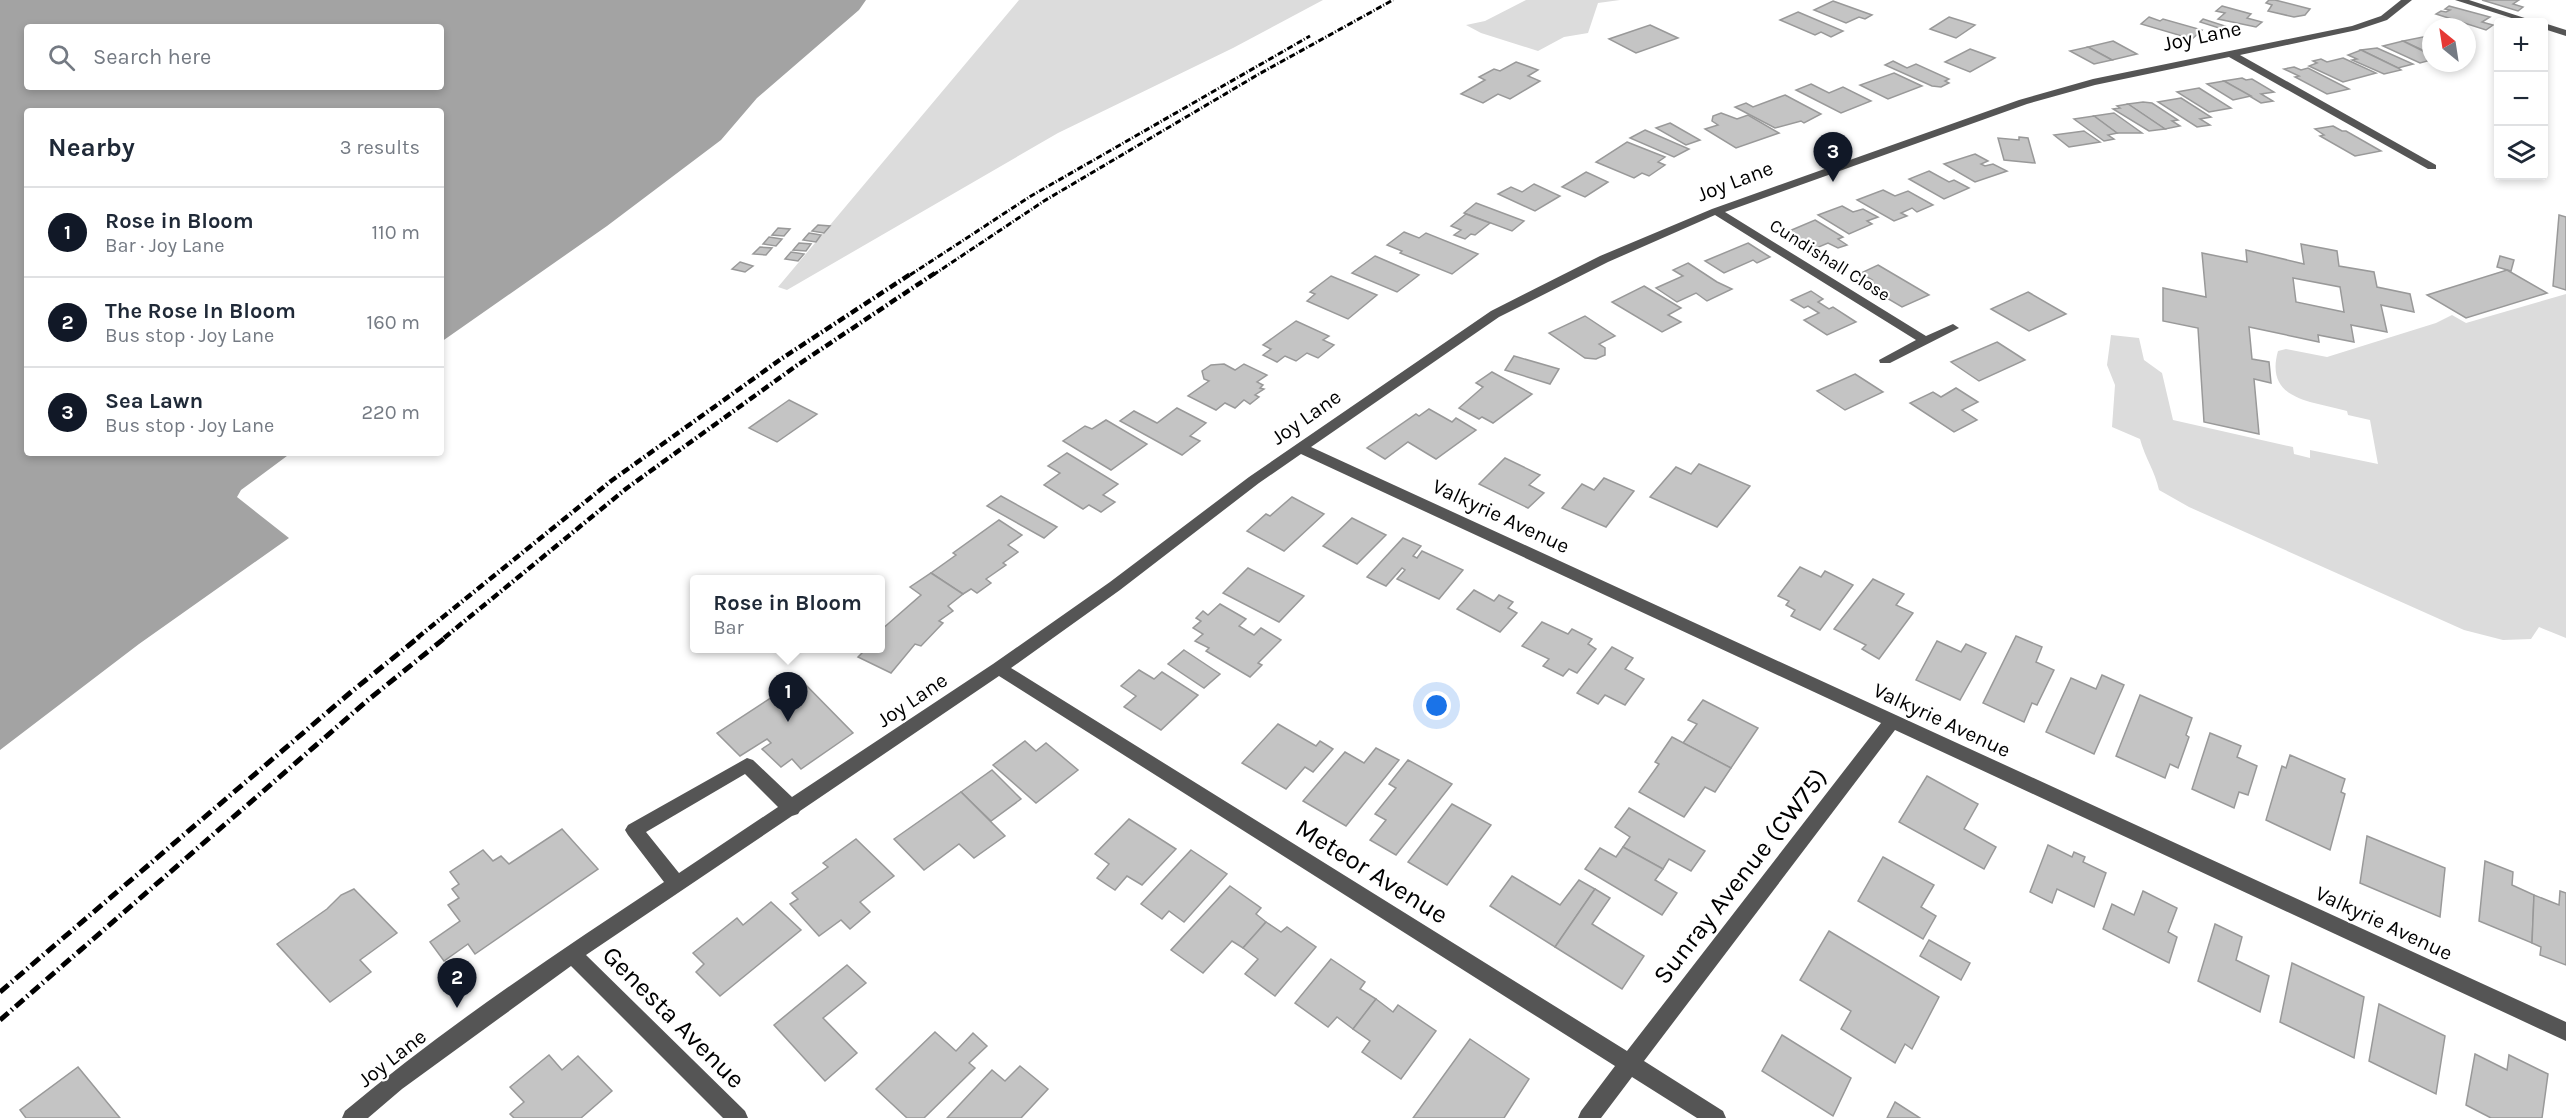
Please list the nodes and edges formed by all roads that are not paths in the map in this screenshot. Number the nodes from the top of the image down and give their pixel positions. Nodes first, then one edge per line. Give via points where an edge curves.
1 (2407, 0) edge
2 (2460, 0) edge
3 (2519, 18) edge
4 (2548, 27) edge
5 (2566, 33) edge
6 (2230, 53) junction
7 (2432, 167) dead end
8 (1716, 211) junction
9 (1953, 328) dead end
10 (1926, 341) junction
11 (1886, 360) dead end
12 (1300, 448) junction
13 (999, 668) junction
14 (1892, 721) junction
15 (792, 809) junction
16 (676, 883) junction
17 (572, 954) junction
18 (2566, 1032) edge
19 (1629, 1062) junction
20 (352, 1118) edge
21 (738, 1118) edge
22 (1588, 1118) edge
23 (1716, 1118) edge

1 - 6 street, Joy Lane via 2384,18 2354,28
2 - 3 street
4 - 5 street
6 - 7 street
6 - 8 street, Joy Lane via 2093,82 2023,102
8 - 10 street, Cundishall Close
8 - 12 street, Joy Lane via 1604,259 1495,314
9 - 10 street
10 - 11 street
12 - 13 street, Joy Lane
12 - 14 street, Valkyrie Avenue
13 - 15 street, Joy Lane
13 - 19 street, Meteor Avenue
14 - 18 street, Valkyrie Avenue
14 - 19 street, Sunray Avenue (CW75)
15 - 16 street, Joy Lane
15 - 16 street via 747,765 634,830
16 - 17 street, Joy Lane
17 - 20 street, Joy Lane via 395,1082
17 - 21 street, Genesta Avenue
19 - 22 street, Sunray Avenue (CW75)
19 - 23 street, Meteor Avenue

